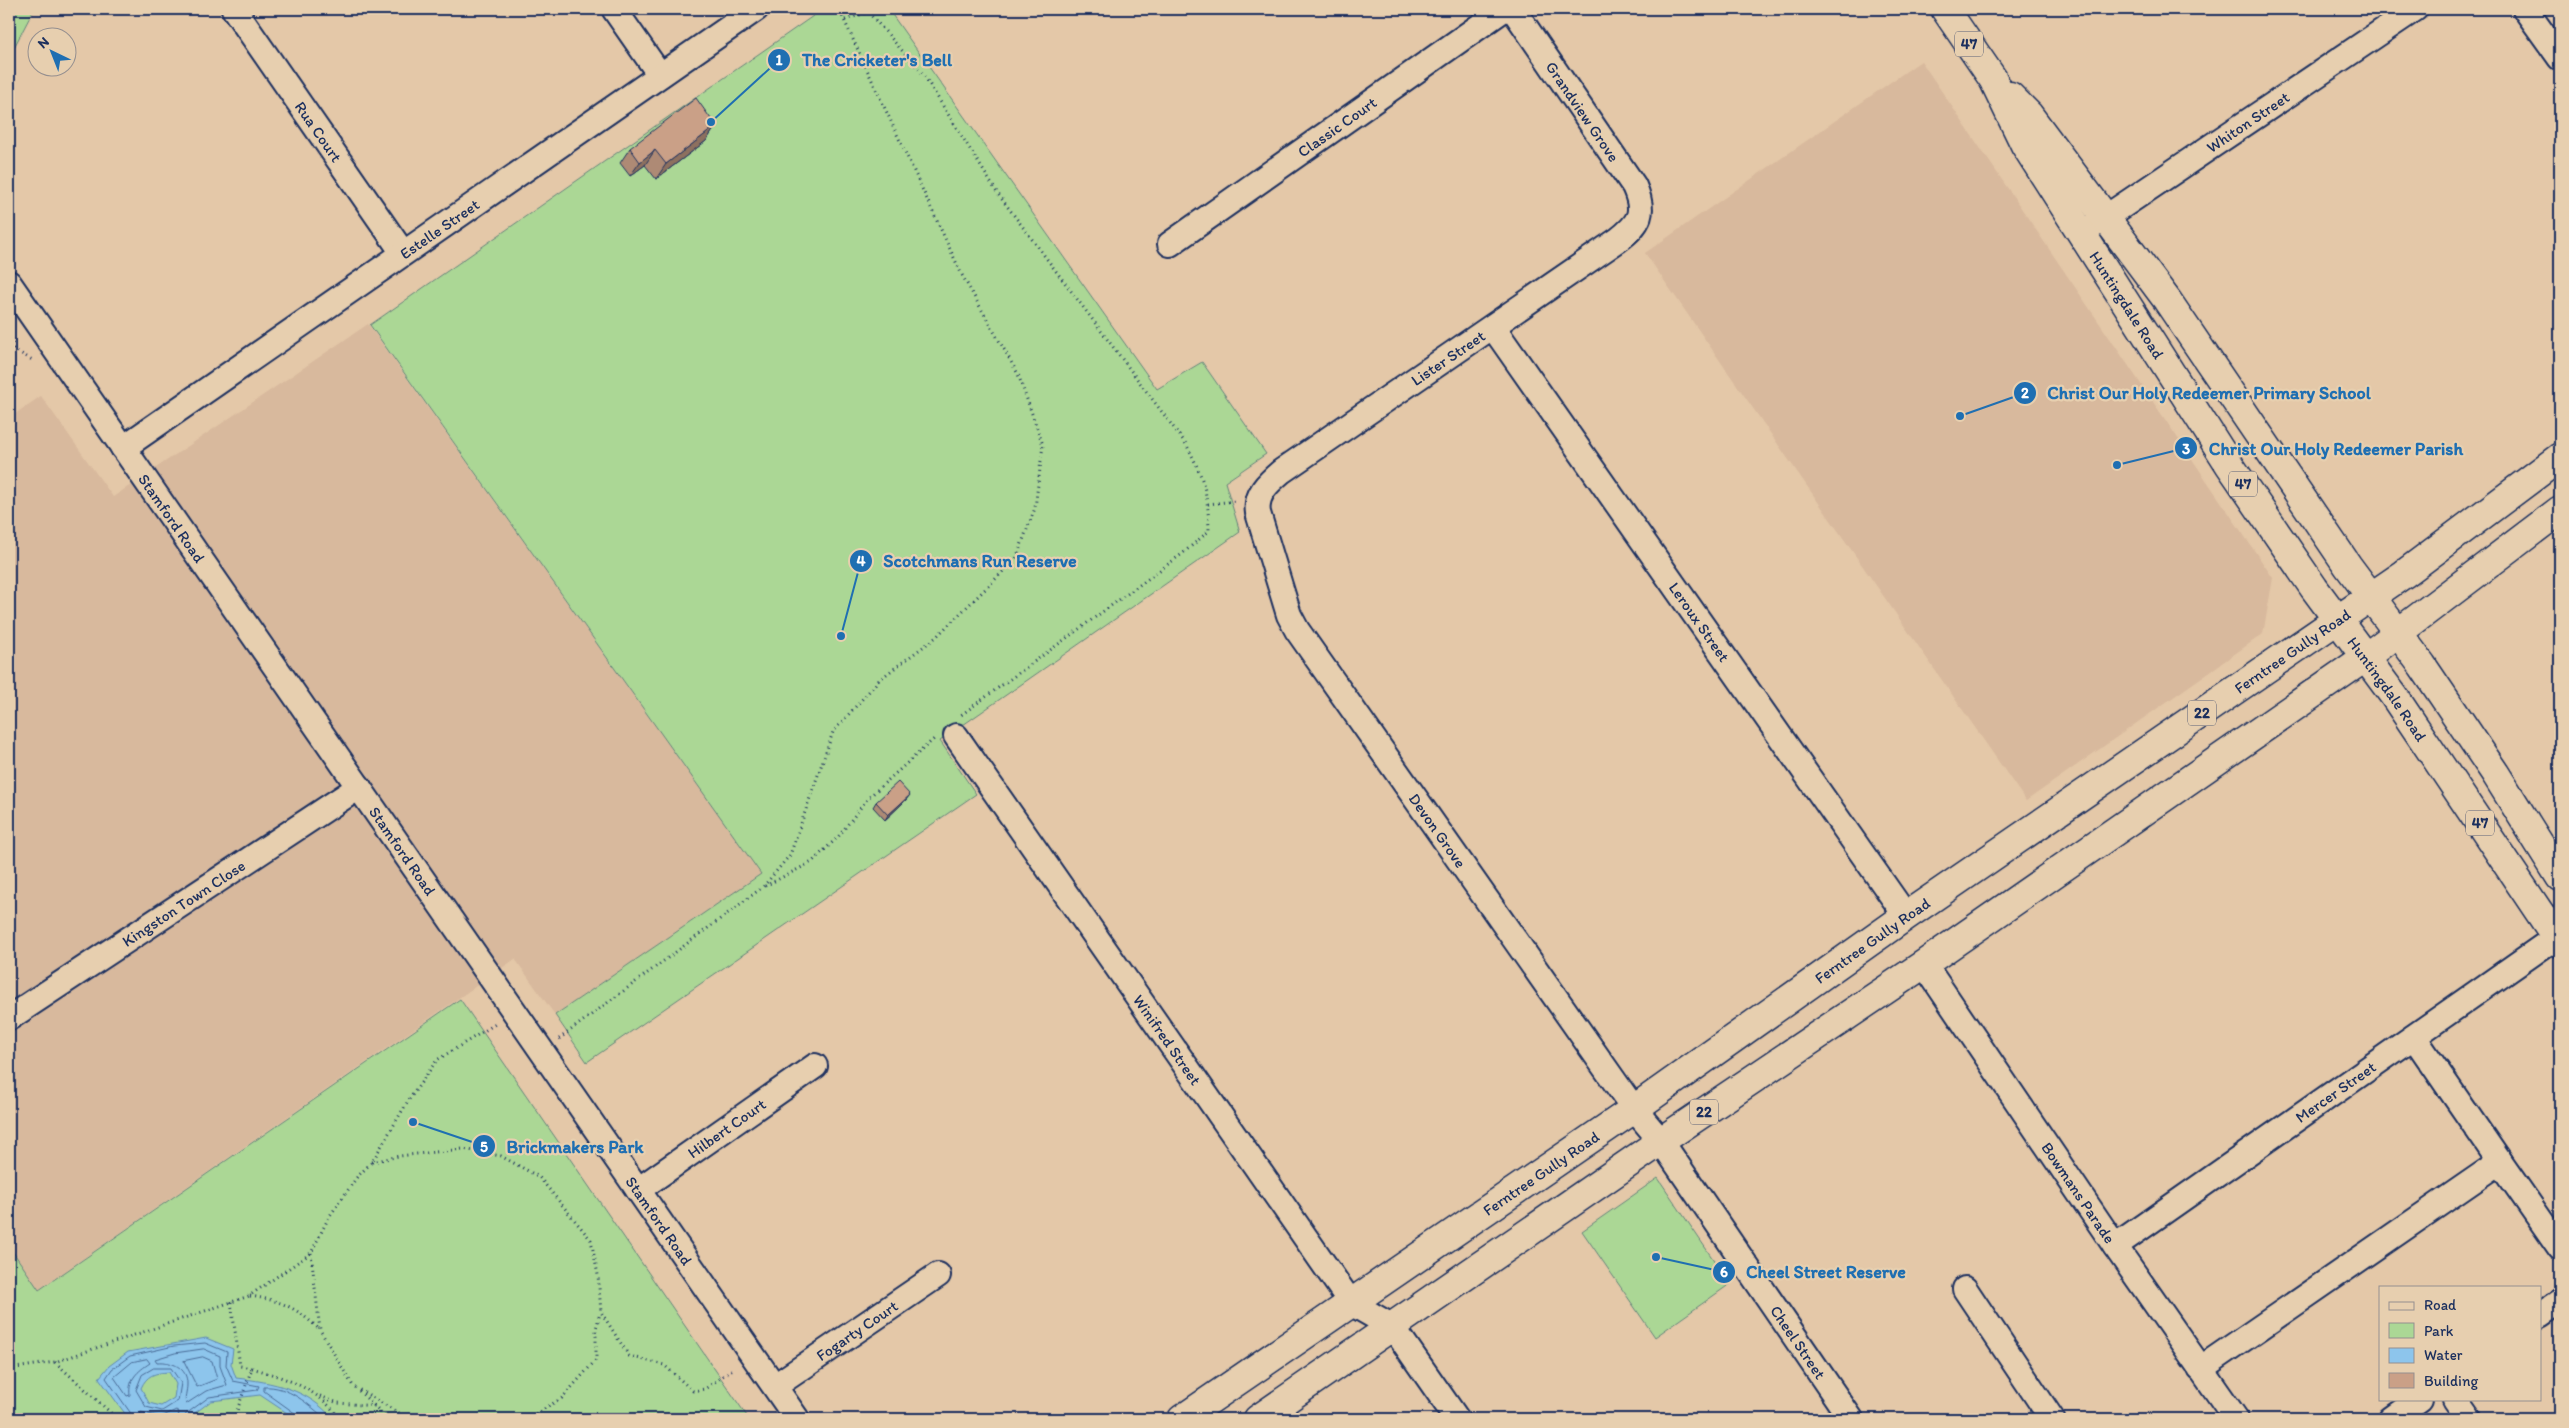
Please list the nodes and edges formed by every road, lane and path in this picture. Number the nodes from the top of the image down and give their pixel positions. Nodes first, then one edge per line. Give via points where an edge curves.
1 (234, 9) edge
2 (614, 9) edge
3 (756, 9) edge
4 (839, 9) edge
5 (1504, 9) edge
6 (1513, 9) edge
7 (1945, 9) edge
8 (2415, 9) edge
9 (2525, 9) edge
10 (845, 20) junction
11 (2560, 58) edge
12 (660, 75) junction
13 (1993, 79) junction
14 (2105, 218) junction
15 (1639, 219) joint
16 (2081, 234) junction
17 (1170, 244) dead end
18 (403, 254) junction
19 (9, 283) edge
20 (12, 324) dead end
21 (1493, 327) junction
22 (9, 358) edge
23 (123, 448) junction
24 (2560, 457) edge
25 (1258, 499) joint
26 (2560, 510) edge
27 (2370, 596) junction
28 (2338, 620) junction
29 (2398, 634) junction
30 (2366, 657) junction
31 (951, 730) junction
32 (359, 787) junction
33 (2560, 877) edge
34 (763, 887) junction
35 (1906, 916) junction
36 (2558, 940) edge
37 (1924, 964) junction
38 (514, 1012) junction
39 (9, 1018) edge
40 (2414, 1037) junction
41 (542, 1051) junction
42 (815, 1066) dead end
43 (1634, 1109) junction
44 (1661, 1141) junction
45 (372, 1162) junction
46 (2500, 1162) junction
47 (638, 1190) junction
48 (2115, 1246) junction
49 (2560, 1248) edge
50 (311, 1253) junction
51 (938, 1275) dead end
52 (1965, 1289) dead end
53 (249, 1296) junction
54 (2560, 1301) edge
55 (231, 1302) junction
56 (1351, 1303) junction
57 (601, 1312) junction
58 (2542, 1314) edge
59 (1393, 1327) junction
60 (320, 1330) junction
61 (752, 1355) junction
62 (55, 1362) junction
63 (252, 1368) junction
64 (2200, 1368) junction
65 (9, 1369) edge
66 (352, 1386) junction
67 (774, 1386) junction
68 (319, 1396) junction
69 (2418, 1400) edge
70 (2456, 1400) edge
71 (375, 1406) junction
72 (114, 1419) edge
73 (234, 1419) edge
74 (252, 1419) edge
75 (340, 1419) edge
76 (388, 1419) edge
77 (409, 1419) edge
78 (527, 1419) edge
79 (797, 1419) edge
80 (1182, 1419) edge
81 (1258, 1419) edge
82 (1457, 1419) edge
83 (1851, 1419) edge
84 (2052, 1419) edge
85 (2236, 1419) edge
86 (2391, 1419) edge
87 (2469, 1419) edge

1 - 18 street, Rua Court
2 - 12 street
3 - 12 street, Estelle Street
4 - 10 path
5 - 17 street, Classic Court
6 - 15 street, Grandview Grove via 1634,186 1639,197
7 - 13 main road, Huntingdale Road / 47
8 - 14 street, Whiton Street
9 - 11 street
10 - 31 path via 868,12 923,74 998,194 1186,444 1201,472 1208,504 1209,532
10 - 34 path via 962,276 1018,374 1043,445 1035,508 1016,559 935,638 880,678 832,732 790,855
12 - 18 street, Estelle Street
13 - 14 main road, Huntingdale Road / 47 via 2029,115
13 - 16 main road, Huntingdale Road / 47 via 2025,145
14 - 16 street, Whiton Street
14 - 27 main road, Huntingdale Road / 47 via 2167,300
15 - 21 street, Lister Street via 1618,240
16 - 28 main road, Huntingdale Road / 47 via 2224,456
18 - 23 street, Estelle Street
19 - 23 street, Stamford Road
20 - 22 path via 13,349
21 - 25 street, Lister Street via 1282,471 1269,482
21 - 35 street, Leroux Street
23 - 32 street, Stamford Road
24 - 27 main road, Ferntree Gully Road / 22 via 2453,539
25 - 43 street, Devon Grove via 1258,513 1289,615 1297,630
26 - 29 main road, 22
27 - 28 main road, Ferntree Gully Road / 22
27 - 29 main road, Huntingdale Road / 47
28 - 30 main road, Huntingdale Road / 47
28 - 35 main road, Ferntree Gully Road / 22
29 - 30 main road, 22
29 - 33 main road, Huntingdale Road / 47 via 2495,773
30 - 36 main road, Huntingdale Road / 47
30 - 37 main road, 22
31 - 34 path via 868,798 838,838 812,862
31 - 56 street, Winifred Street
32 - 38 street, Stamford Road
32 - 39 street, Kingston Town Close
34 - 41 path
35 - 43 main road, Ferntree Gully Road / 22
36 - 40 street, Mercer Street
37 - 44 main road, 22
37 - 48 street, Bowmans Parade
38 - 41 street, Stamford Road
38 - 45 path via 437,1060
40 - 46 street
40 - 48 street, Mercer Street
41 - 47 street, Stamford Road
42 - 47 street, Hilbert Court
43 - 44 street, Devon Grove
43 - 56 main road, Ferntree Gully Road / 22
44 - 59 main road, 22
44 - 83 street, Cheel Street
45 - 50 path via 357,1177 329,1217
45 - 57 path via 463,1149 501,1156 539,1177 591,1240
46 - 49 street
46 - 64 street
47 - 61 street, Stamford Road
48 - 64 street, Bowmans Parade
50 - 53 path
50 - 60 path
51 - 67 street, Fogarty Court
52 - 84 street
53 - 55 path
53 - 60 path via 272,1300 299,1311
54 - 58 street
55 - 62 path
55 - 63 path via 240,1366
56 - 59 street, Winifred Street
56 - 80 main road, Ferntree Gully Road / 22
57 - 61 path via 629,1356 664,1365 694,1391 705,1389
57 - 78 path via 596,1329 596,1360 562,1398
59 - 81 main road, 22
59 - 82 street
60 - 66 path
61 - 67 street, Stamford Road
62 - 65 path
62 - 72 path
63 - 68 path via 289,1379
63 - 73 path
64 - 85 street, Bowmans Parade
66 - 71 path
66 - 77 path
67 - 79 street, Stamford Road
68 - 71 path via 338,1403
68 - 75 path
69 - 86 street
70 - 87 street
71 - 76 path
73 - 74 path

